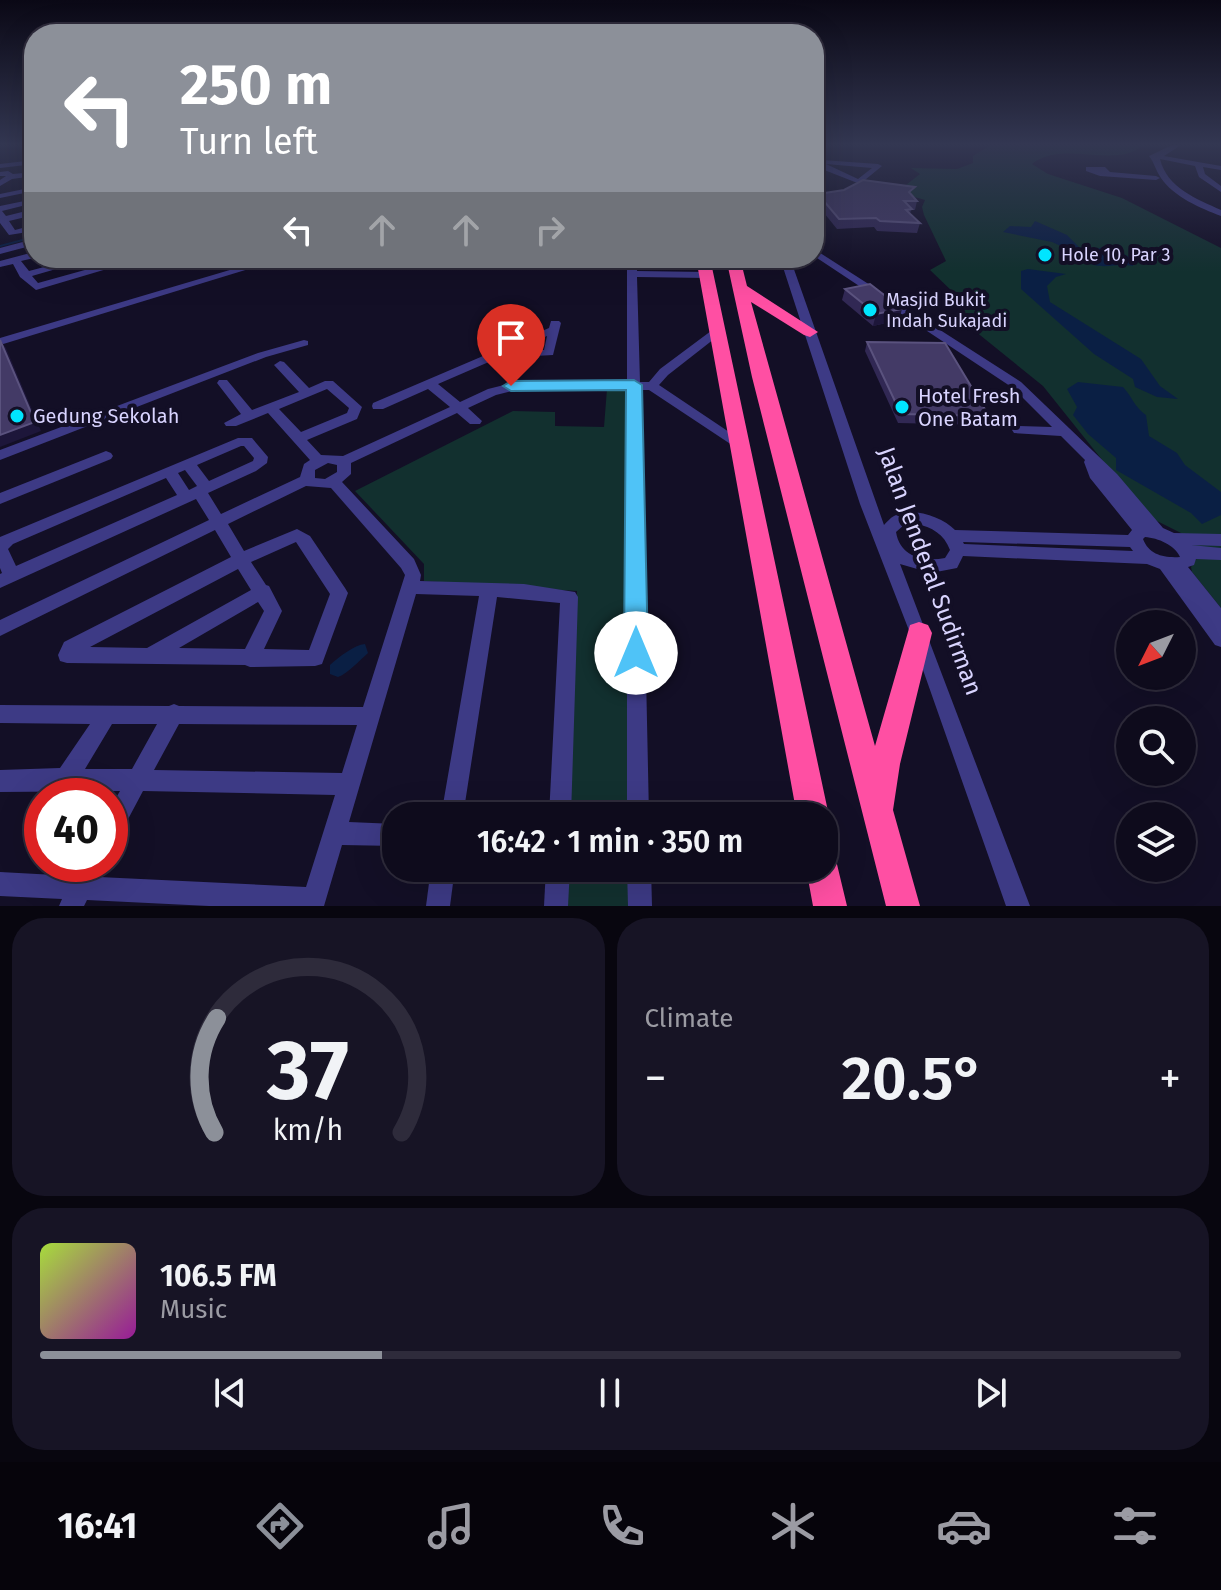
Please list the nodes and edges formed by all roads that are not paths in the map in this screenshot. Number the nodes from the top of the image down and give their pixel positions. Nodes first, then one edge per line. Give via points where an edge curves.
1 (1168, 187) edge
2 (1175, 187) edge
3 (24, 191) edge
4 (0, 195) edge
5 (24, 203) edge
6 (24, 212) edge
7 (1, 213) edge
8 (1221, 216) edge
9 (24, 227) edge
10 (24, 245) edge
11 (0, 251) edge
12 (24, 258) edge
13 (824, 259) edge
14 (15, 260) junction
15 (0, 264) edge
16 (46, 268) edge
17 (102, 268) edge
18 (247, 268) edge
19 (632, 268) edge
20 (705, 268) edge
21 (736, 268) edge
22 (788, 268) edge
23 (23, 274) junction
24 (741, 289) junction
25 (719, 330) junction
26 (810, 332) junction
27 (0, 342) edge
28 (304, 343) dead end
29 (493, 355) junction
30 (280, 365) dead end
31 (223, 383) dead end
32 (430, 384) junction
33 (634, 385) junction
34 (652, 386) junction
35 (306, 392) junction
36 (378, 406) dead end
37 (270, 407) junction
38 (458, 408) junction
39 (249, 415) junction
40 (475, 421) dead end
41 (231, 423) dead end
42 (1019, 430) dead end
43 (1064, 432) junction
44 (299, 438) junction
45 (740, 444) junction
46 (0, 455) edge
47 (106, 456) dead end
48 (319, 461) junction
49 (344, 461) junction
50 (188, 463) junction
51 (169, 471) junction
52 (307, 479) junction
53 (334, 482) junction
54 (197, 492) junction
55 (0, 499) edge
56 (868, 504) junction
57 (899, 520) junction
58 (221, 523) junction
59 (1145, 535) junction
60 (1175, 539) junction
61 (1221, 540) edge
62 (955, 543) junction
63 (0, 548) edge
64 (1221, 554) edge
65 (244, 558) junction
66 (1170, 561) junction
67 (914, 564) junction
68 (6, 579) edge
69 (896, 580) junction
70 (410, 587) junction
71 (489, 590) junction
72 (263, 591) junction
73 (1221, 621) edge
74 (0, 628) edge
75 (919, 633) junction
76 (1221, 639) edge
77 (149, 657) junction
78 (250, 659) junction
79 (108, 713) junction
80 (174, 713) junction
81 (0, 714) edge
82 (369, 716) junction
83 (67, 778) edge
84 (24, 780) edge
85 (0, 781) edge
86 (128, 782) edge
87 (135, 782) junction
88 (349, 784) junction
89 (128, 795) edge
90 (454, 802) edge
91 (561, 802) edge
92 (638, 802) edge
93 (810, 802) edge
94 (878, 816) junction
95 (334, 833) junction
96 (382, 835) edge
97 (441, 882) edge
98 (557, 882) edge
99 (639, 882) edge
100 (826, 882) edge
101 (0, 884) edge
102 (76, 897) edge
103 (313, 903) edge
104 (438, 906) edge
105 (556, 906) edge
106 (640, 906) edge
107 (830, 906) edge
108 (903, 906) edge
109 (1018, 906) edge

1 - 8 street
2 - 8 street
3 - 4 street
5 - 7 street
6 - 7 street
7 - 9 street via 9,229
10 - 11 street
12 - 14 street
13 - 43 street via 998,370
14 - 15 street
14 - 23 street
16 - 23 street
17 - 23 street via 36,287
18 - 27 street
19 - 33 street
20 - 25 highway
21 - 24 highway
22 - 26 street, Jalan Jenderal Sudirman
24 - 26 highway
24 - 94 highway
25 - 34 street
25 - 45 highway
26 - 56 street, Jalan Jenderal Sudirman
28 - 46 street
29 - 29 street via 554,326 549,353
29 - 32 street
30 - 35 street
31 - 39 street
32 - 36 street
32 - 38 street
33 - 34 street
33 - 38 street via 511,386
33 - 92 street
34 - 45 street
35 - 37 street
35 - 44 street via 331,384 356,411
37 - 39 street
37 - 44 street
38 - 40 street
38 - 49 street
39 - 41 street
42 - 43 street
43 - 59 street via 1090,458 1095,475
44 - 48 street
45 - 93 highway
47 - 55 street
48 - 49 street
48 - 52 street via 306,471
49 - 53 street via 344,474
50 - 51 street
50 - 54 street
50 - 54 street via 245,441 261,457 256,465
51 - 54 street
51 - 63 street via 7,540
52 - 53 street via 321,485
52 - 58 street
53 - 70 street via 411,568
54 - 58 street
54 - 68 street
56 - 57 street
56 - 69 street, Jalan Jenderal Sudirman
57 - 62 street via 930,521
57 - 67 street via 888,538
58 - 65 street
58 - 74 street
59 - 60 street
59 - 62 street
59 - 66 street
60 - 61 street
60 - 66 street
62 - 66 street
62 - 67 street via 956,558 942,567
63 - 68 street
64 - 66 street
65 - 72 street
65 - 77 street via 67,653
65 - 78 street via 300,536 339,593 315,658
66 - 73 street
66 - 76 street via 1188,596
67 - 69 street via 902,569
69 - 75 street, Jalan Jenderal Sudirman
70 - 71 street
70 - 82 street
71 - 90 street
71 - 91 street via 558,594 571,600
72 - 77 street
72 - 78 street via 273,611
75 - 94 highway via 885,764
75 - 109 street, Jalan Jenderal Sudirman
77 - 78 street
79 - 80 street
79 - 81 street
79 - 83 street
80 - 82 street
80 - 87 street
82 - 88 street
84 - 85 street
86 - 87 street
87 - 88 street
87 - 89 street
88 - 95 street
94 - 108 highway
95 - 96 street
95 - 103 street
97 - 104 street
98 - 105 street
99 - 106 street
100 - 107 highway
101 - 102 street
102 - 103 street

